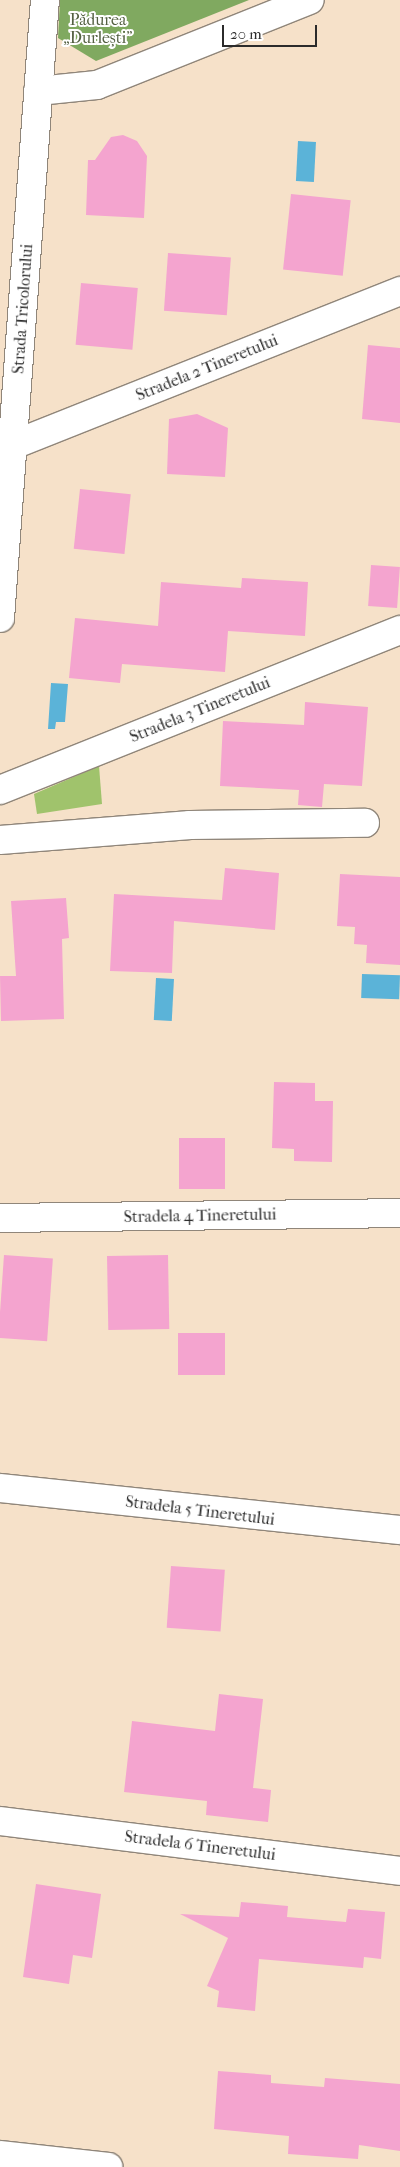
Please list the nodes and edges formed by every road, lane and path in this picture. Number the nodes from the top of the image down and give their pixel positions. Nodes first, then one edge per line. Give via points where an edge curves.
1 (45, 0) edge
2 (310, 0) edge
3 (38, 92) junction
4 (400, 290) edge
5 (13, 445) junction
6 (0, 618) edge
7 (400, 630) edge
8 (0, 790) edge
9 (365, 823) dead end
10 (0, 840) edge
11 (400, 1214) edge
12 (0, 1218) edge
13 (0, 1488) edge
14 (400, 1530) edge
15 (0, 1821) edge
16 (400, 1871) edge
17 (0, 2155) edge
18 (108, 2167) edge

1 - 3 street, Strada Tricolorului
2 - 3 street via 97,85
3 - 5 street, Strada Tricolorului
4 - 5 street, Stradela 2 Tineretului
5 - 6 street, Strada Tricolorului
7 - 8 street, Stradela 3 Tineretului
9 - 10 street via 190,825
11 - 12 street, Stradela 4 Tineretului
13 - 14 street, Stradela 5 Tineretului
15 - 16 street, Stradela 6 Tineretului
17 - 18 street

